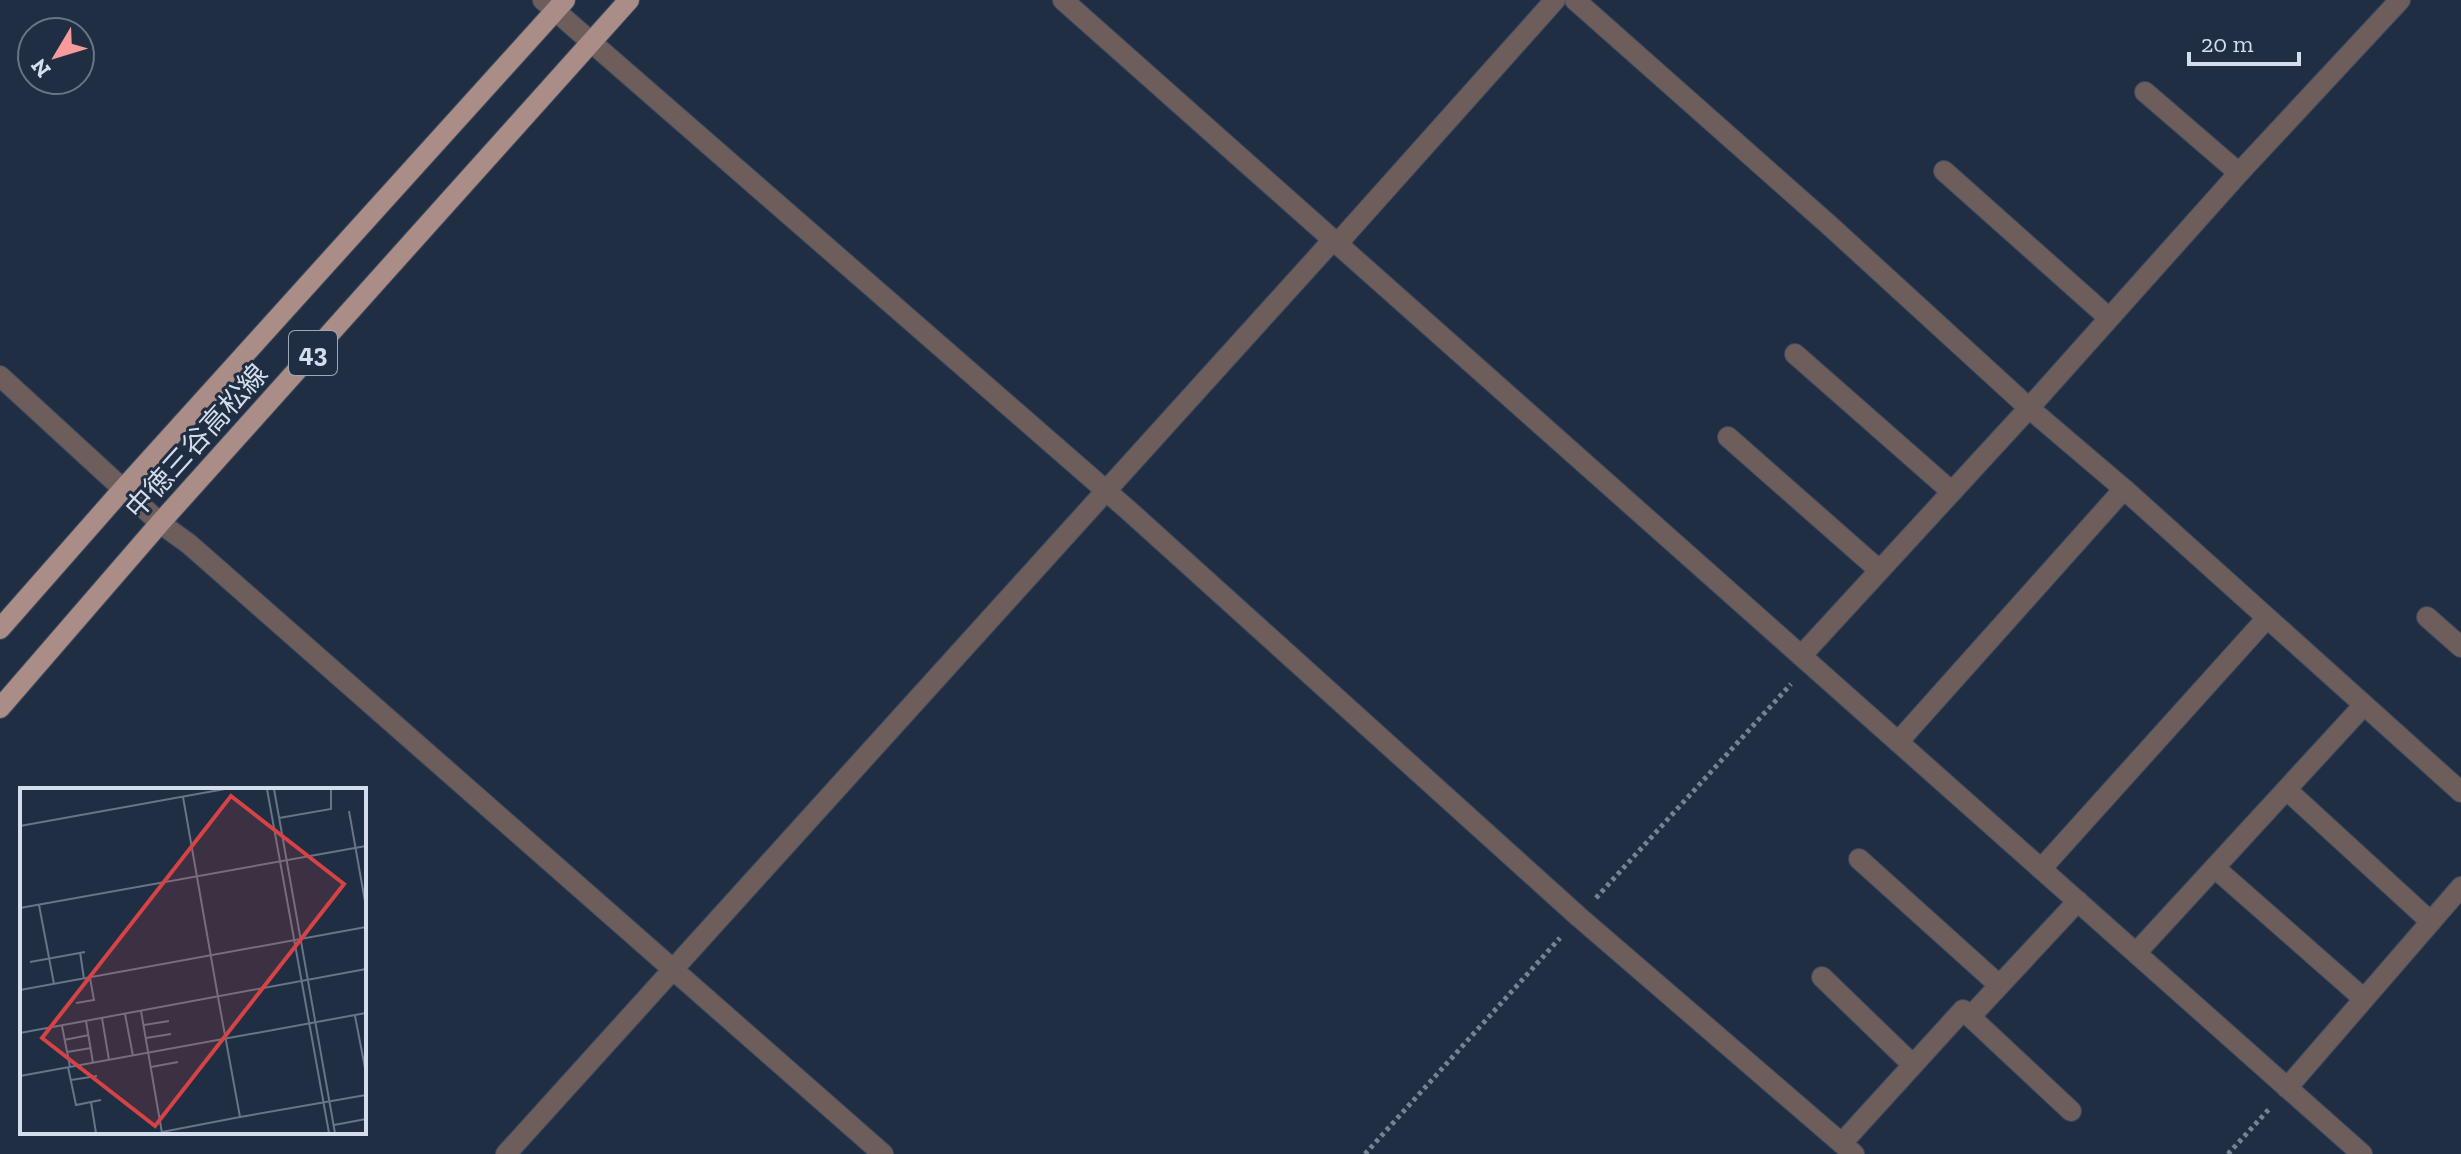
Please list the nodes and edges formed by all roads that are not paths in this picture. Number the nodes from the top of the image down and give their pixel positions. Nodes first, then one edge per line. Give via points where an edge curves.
1 (629, 0) edge
2 (1063, 0) edge
3 (1555, 0) edge
4 (1575, 0) edge
5 (2400, 0) edge
6 (554, 4) edge
7 (592, 42) junction
8 (2145, 92) dead end
9 (1944, 171) dead end
10 (2239, 173) junction
11 (1335, 242) junction
12 (2109, 318) junction
13 (1795, 354) dead end
14 (0, 376) edge
15 (2029, 408) junction
16 (1728, 437) dead end
17 (123, 489) junction
18 (2124, 489) junction
19 (1108, 491) junction
20 (1952, 492) junction
21 (160, 523) junction
22 (1879, 570) junction
23 (2427, 617) dead end
24 (2267, 618) junction
25 (0, 629) edge
26 (2461, 647) edge
27 (1801, 656) junction
28 (2364, 705) junction
29 (0, 708) edge
30 (1898, 742) junction
31 (2287, 790) junction
32 (2461, 792) edge
33 (1859, 859) dead end
34 (2215, 868) junction
35 (2041, 869) junction
36 (2461, 887) edge
37 (2078, 901) junction
38 (2431, 922) junction
39 (2136, 953) junction
40 (675, 970) junction
41 (1822, 977) dead end
42 (1999, 985) junction
43 (2364, 999) junction
44 (1970, 1017) junction
45 (1913, 1065) junction
46 (2287, 1088) junction
47 (2071, 1111) dead end
48 (1848, 1149) edge
49 (506, 1154) edge
50 (883, 1154) edge
51 (2362, 1154) edge

1 - 7 main road, 中徳三谷高松線 / 43
2 - 11 street
3 - 11 street
4 - 15 street
5 - 10 street
6 - 7 street
6 - 17 main road, 中徳三谷高松線 / 43
7 - 19 street
7 - 21 main road, 中徳三谷高松線 / 43
8 - 10 street
9 - 12 street
10 - 12 street
11 - 19 street
11 - 27 street
12 - 15 street
13 - 20 street
14 - 17 street
15 - 18 street
15 - 20 street
16 - 22 street
17 - 21 street
17 - 25 main road, 中徳三谷高松線 / 43
18 - 24 street
18 - 30 street
19 - 40 street
19 - 48 street via 1579,917
20 - 22 street
21 - 29 main road, 中徳三谷高松線 / 43
21 - 40 street
22 - 27 street
23 - 26 street
24 - 28 street
24 - 35 street
27 - 30 street
28 - 31 street
28 - 32 street
30 - 35 street
31 - 34 street
31 - 38 street
33 - 42 street
34 - 39 street
34 - 43 street
35 - 37 street
36 - 38 street
37 - 39 street
37 - 42 street
38 - 43 street
39 - 46 street
40 - 49 street
40 - 50 street
41 - 45 street
42 - 44 street
43 - 46 street
44 - 45 street via 1963,1010
44 - 47 street
45 - 48 street
46 - 51 street

